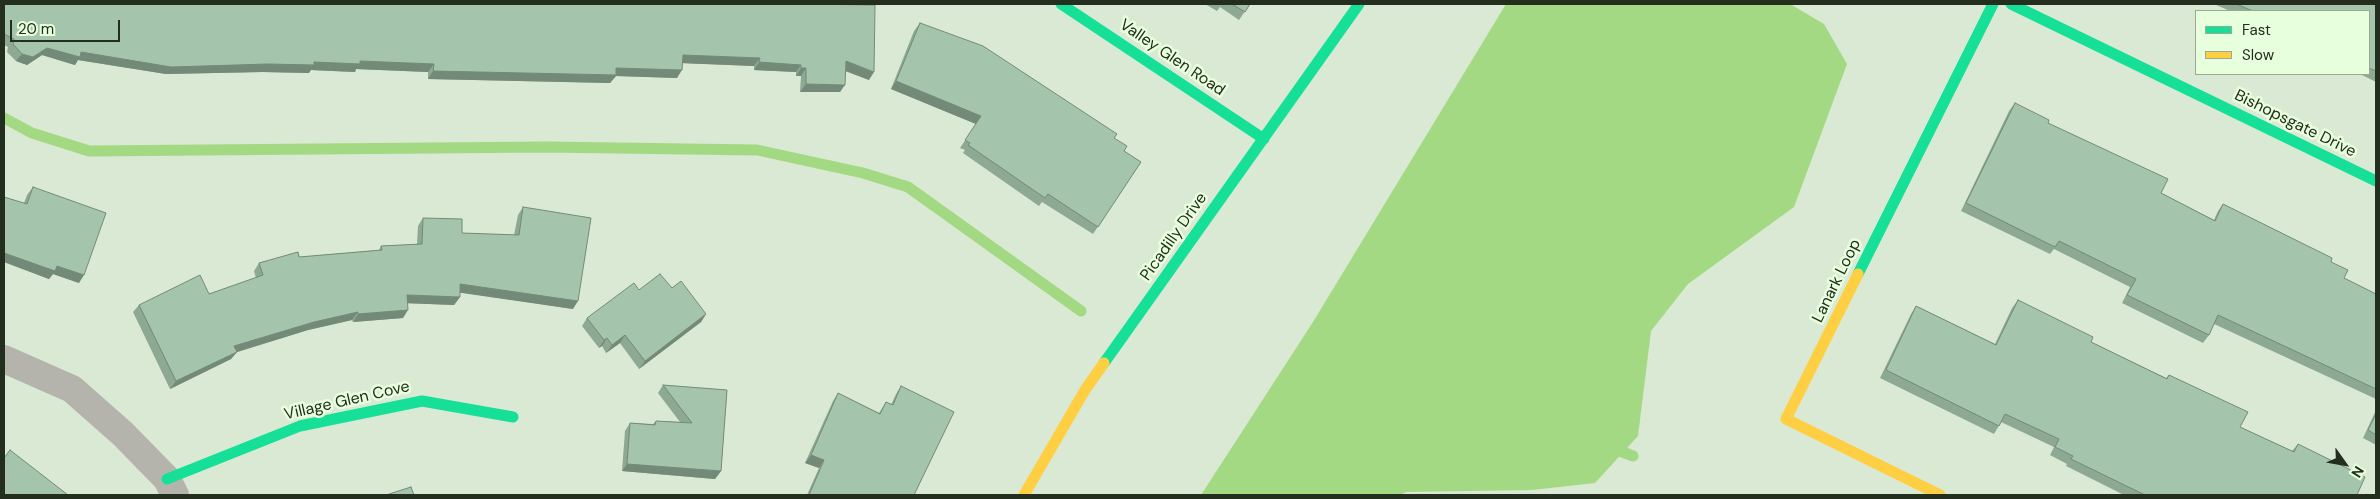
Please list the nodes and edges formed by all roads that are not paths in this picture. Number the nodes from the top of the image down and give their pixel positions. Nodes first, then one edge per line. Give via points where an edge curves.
1 (1061, 4) edge
2 (1359, 4) edge
3 (1992, 4) edge
4 (2011, 4) edge
5 (1264, 138) junction
6 (2376, 181) edge
7 (4, 359) edge
8 (513, 417) dead end
9 (171, 487) edge
10 (1024, 495) edge
11 (1940, 495) edge

1 - 5 street, Valley Glen Road
2 - 5 street, Picadilly Drive
3 - 11 street, Lanark Loop via 1786,419
4 - 6 street, Bishopsgate Drive
5 - 10 street, Picadilly Drive via 1085,390
7 - 9 street via 72,389 123,434
8 - 9 street, Village Glen Cove via 422,400 300,426

